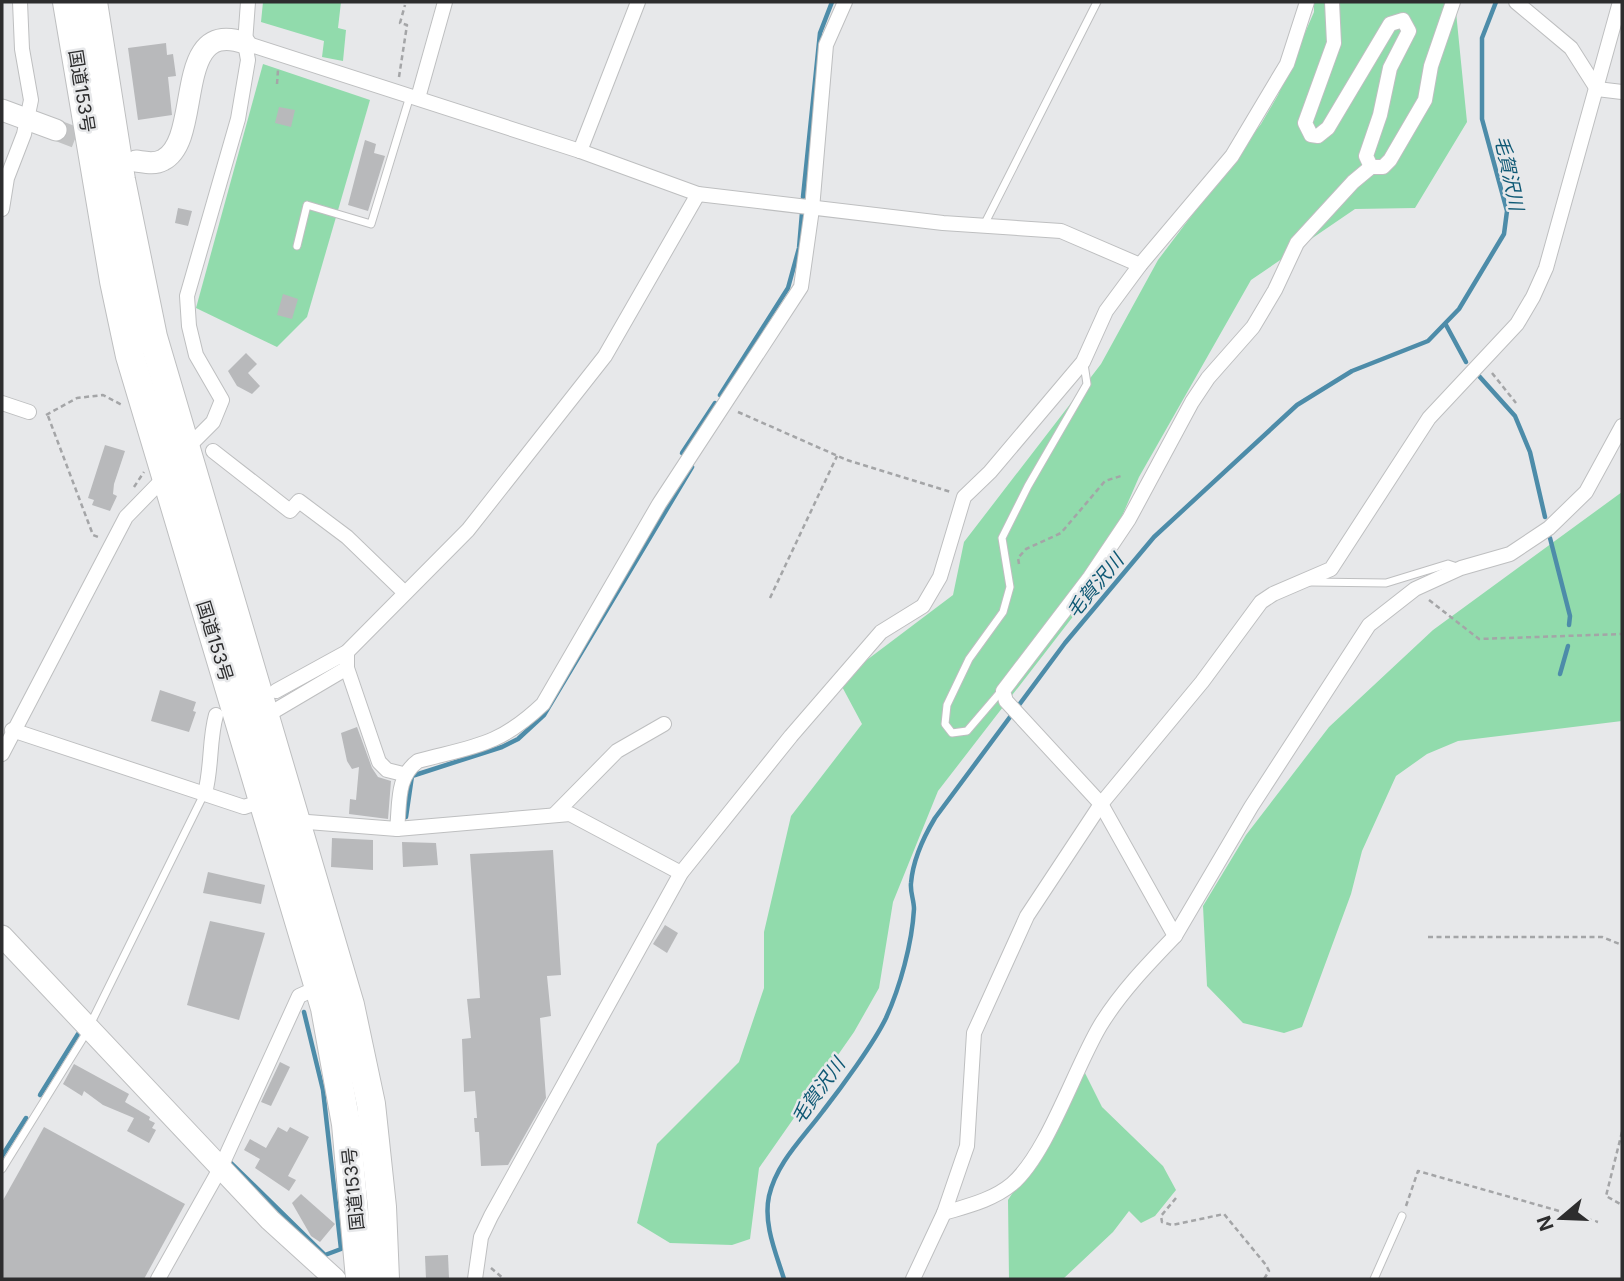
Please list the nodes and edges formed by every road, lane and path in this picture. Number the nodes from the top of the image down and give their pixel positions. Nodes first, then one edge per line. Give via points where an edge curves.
1 (20, 2) edge
2 (68, 2) edge
3 (93, 2) edge
4 (248, 2) edge
5 (445, 2) edge
6 (638, 2) edge
7 (845, 2) edge
8 (1097, 2) edge
9 (1307, 2) edge
10 (1332, 2) edge
11 (1453, 2) edge
12 (1516, 2) edge
13 (1620, 2) edge
14 (405, 5) dead end
15 (245, 43) junction
16 (1597, 89) junction
17 (1622, 92) edge
18 (409, 94) junction
19 (2, 110) edge
20 (27, 118) junction
21 (56, 130) tunnel mouth
22 (580, 151) junction
23 (136, 161) dead end
24 (1371, 167) junction
25 (698, 194) junction
26 (2, 209) edge
27 (812, 209) junction
28 (984, 225) junction
29 (297, 246) dead end
30 (1140, 265) junction
31 (1481, 360) junction
32 (1083, 362) junction
33 (2, 403) edge
34 (1516, 403) dead end
35 (723, 405) junction
36 (132, 408) dead end
37 (29, 412) joint
38 (48, 416) junction
39 (1622, 426) edge
40 (200, 449) junction
41 (837, 456) junction
42 (1121, 476) dead end
43 (165, 477) junction
44 (964, 497) junction
45 (111, 545) junction
46 (1461, 568) junction
47 (1303, 583) junction
48 (1010, 587) junction
49 (1415, 589) junction
50 (405, 593) junction
51 (770, 598) dead end
52 (1622, 634) edge
53 (347, 652) junction
54 (347, 668) junction
55 (1020, 670) junction
56 (276, 691) dead end
57 (216, 715) dead end
58 (264, 717) junction
59 (664, 724) dead end
60 (12, 730) junction
61 (2, 754) edge
62 (403, 774) junction
63 (205, 793) junction
64 (263, 801) junction
65 (1101, 804) junction
66 (554, 815) junction
67 (295, 821) junction
68 (397, 829) junction
69 (681, 873) junction
70 (2, 936) edge
71 (1175, 936) junction
72 (1428, 937) dead end
73 (1622, 945) edge
74 (318, 987) junction
75 (89, 1027) junction
76 (1622, 1132) edge
77 (2, 1169) edge
78 (224, 1171) junction
79 (1176, 1198) dead end
80 (1622, 1205) edge
81 (944, 1213) junction
82 (1402, 1216) joint
83 (1598, 1222) dead end
84 (158, 1279) edge
85 (335, 1279) edge
86 (360, 1279) edge
87 (385, 1279) edge
88 (475, 1279) edge
89 (913, 1279) edge
90 (1264, 1279) edge
91 (1374, 1279) edge

1 - 20 street via 31,100
2 - 43 highway, 国道153号 via 114,281
3 - 40 highway, 国道153号 via 121,180 153,337
4 - 15 street
5 - 18 street
6 - 22 street
7 - 27 street via 825,44
8 - 28 lane
9 - 30 street via 1287,64 1232,156
10 - 24 street via 1334,43 1305,123 1311,135 1318,136 1328,128 1390,24 1403,20 1409,31 1391,68 1366,156
11 - 24 street via 1431,66 1425,100 1390,160 1382,167
12 - 16 street via 1571,48
13 - 16 street
14 - 18 path via 400,23 407,24
15 - 18 street
15 - 23 street via 232,38 207,47 196,62 176,146 164,160
15 - 40 street via 248,60 238,119 187,296 196,355 222,400
16 - 17 street
16 - 31 street via 1546,268 1517,324
18 - 22 street
18 - 29 lane via 371,224 307,205
19 - 20 street
20 - 21 street
20 - 26 street
22 - 25 street
24 - 55 street via 1297,243 1253,327 1192,402 1129,519
25 - 27 street
25 - 50 street via 605,356 468,530
27 - 28 street
27 - 35 street via 801,287
28 - 30 street via 1061,231
30 - 32 street via 1106,311
31 - 34 path
31 - 47 street via 1429,418 1331,569
32 - 44 street
32 - 48 lane via 1087,384 1002,538
33 - 37 street
35 - 41 path
35 - 62 street via 659,504 543,704 494,742 418,761
36 - 38 path via 103,395 77,398
37 - 38 path
38 - 45 path via 93,535
39 - 46 street via 1586,492 1549,528 1510,554
40 - 43 street
40 - 50 street via 290,511 299,500 347,537
40 - 58 highway, 国道153号
41 - 44 path
41 - 51 path
42 - 48 path via 1105,481 1061,533 1026,549 1018,558 1017,582
43 - 45 street via 145,494
43 - 64 highway, 国道153号
44 - 69 street via 940,577 923,606 881,632
45 - 60 street
46 - 47 lane via 1448,564 1386,583
46 - 49 street
47 - 65 street via 1261,602
48 - 55 lane via 1003,612 970,659 947,705 945,724 952,733 967,731
49 - 52 path via 1479,639
49 - 71 street via 1369,625 1251,807
50 - 53 street
53 - 54 street
53 - 56 street
54 - 58 street
54 - 62 street via 379,762 387,771
55 - 65 street via 1003,691 1008,704
57 - 63 street via 212,769
58 - 67 highway, 国道153号
59 - 66 street via 617,751
60 - 61 street
60 - 63 street
62 - 68 street
63 - 64 street via 244,807
63 - 75 lane
64 - 74 highway, 国道153号
65 - 71 street
65 - 81 street via 1027,916 974,1034 967,1146
66 - 68 street
66 - 69 street via 570,814
67 - 68 street
67 - 87 highway, 国道153号 via 350,1004 371,1104
69 - 88 street via 491,1216 481,1237
70 - 75 street
71 - 81 street via 1101,1023 1033,1161 1011,1185 983,1201
72 - 73 path via 1602,937
74 - 78 street via 299,996
74 - 86 highway, 国道153号 via 343,1101
75 - 77 lane
75 - 78 street
76 - 80 path via 1606,1196
78 - 84 street
78 - 85 street
79 - 90 path via 1161,1216 1162,1222 1172,1225 1224,1214 1266,1265 1269,1270
81 - 89 street
82 - 83 path via 1418,1171
82 - 91 lane

